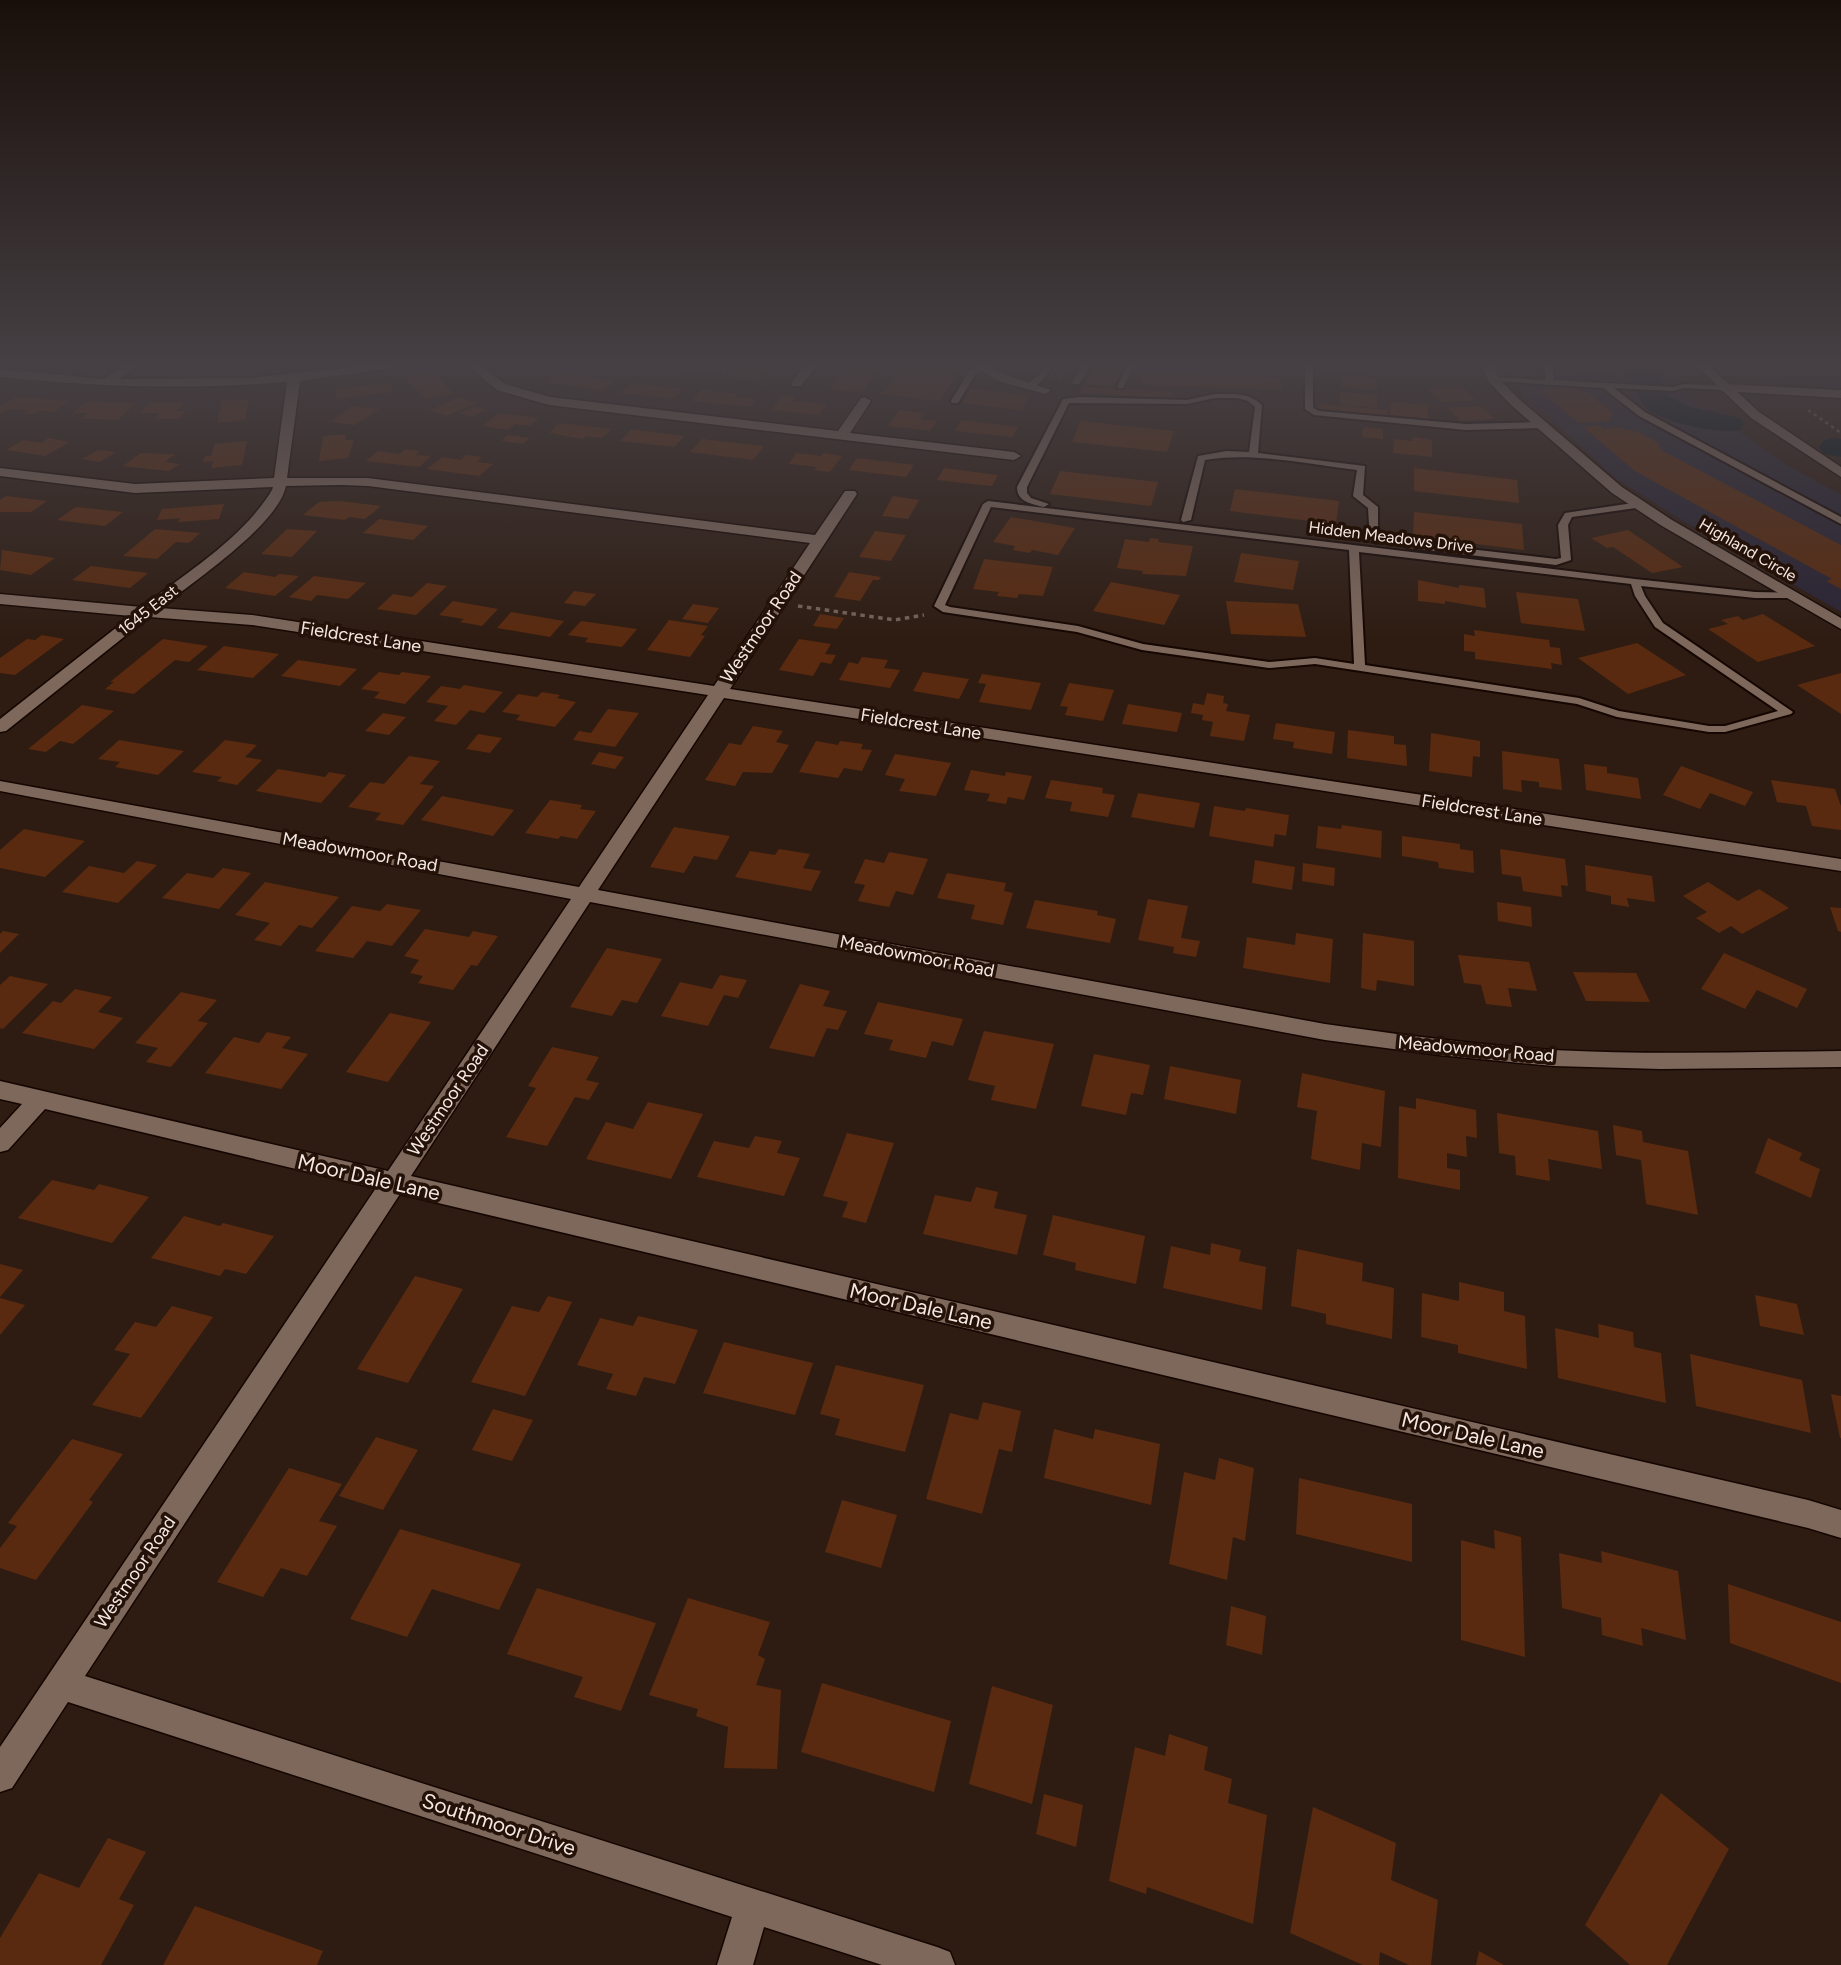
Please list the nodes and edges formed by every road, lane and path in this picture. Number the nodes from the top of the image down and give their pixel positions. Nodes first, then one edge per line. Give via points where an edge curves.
1 (283, 456) edge
2 (1038, 456) edge
3 (1216, 456) edge
4 (1259, 456) edge
5 (1577, 456) edge
6 (1719, 456) edge
7 (1814, 456) edge
8 (0, 472) edge
9 (1841, 473) edge
10 (280, 481) junction
11 (850, 494) dead end
12 (1640, 505) junction
13 (1186, 520) junction
14 (1841, 522) edge
15 (819, 540) junction
16 (1375, 541) junction
17 (1354, 548) junction
18 (1635, 582) junction
19 (1792, 595) junction
20 (0, 599) edge
21 (794, 605) dead end
22 (943, 609) junction
23 (146, 612) junction
24 (1841, 624) edge
25 (1360, 667) junction
26 (718, 692) junction
27 (0, 727) edge
28 (0, 786) edge
29 (1841, 865) edge
30 (584, 894) junction
31 (1841, 1059) edge
32 (0, 1090) edge
33 (40, 1100) junction
34 (0, 1143) edge
35 (393, 1183) junction
36 (1841, 1524) edge
37 (61, 1684) junction
38 (0, 1776) edge
39 (753, 1905) junction
40 (735, 1965) edge
41 (937, 1965) edge

1 - 10 street, 1645 East
2 - 13 lane via 1022,487 1024,496 1035,503
3 - 13 lane via 1201,458
4 - 16 lane via 1362,468 1358,496 1373,507
5 - 12 street, Highland Circle
6 - 14 lane
7 - 9 street
8 - 10 street via 139,488
10 - 15 street via 380,483
10 - 23 street, 1645 East via 273,501 254,525
11 - 15 street, Westmoor Road
12 - 16 lane via 1568,515 1563,525 1566,560 1556,562
12 - 19 street, Highland Circle
13 - 16 lane
15 - 26 street, Westmoor Road
17 - 18 lane, Hidden Meadows Drive
17 - 22 lane, Hidden Meadows Drive via 988,504 939,601
17 - 25 lane
18 - 19 lane, Hidden Meadows Drive
18 - 25 lane via 1659,625 1787,712 1709,729 1617,715 1579,701
19 - 24 street, Highland Circle
20 - 23 street, Fieldcrest Lane via 61,608
21 - 22 path via 895,620
22 - 25 lane via 1078,629 1142,647 1269,665 1308,661
23 - 26 street, Fieldcrest Lane via 251,620
23 - 27 street, 1645 East
26 - 29 street, Fieldcrest Lane
26 - 30 street, Westmoor Road
28 - 30 street, Meadowmoor Road
30 - 31 street, Meadowmoor Road via 1189,1008 1430,1047 1553,1058
30 - 35 street, Westmoor Road
32 - 33 street, Moor Dale Lane
33 - 34 street
33 - 35 street, Moor Dale Lane
35 - 36 street, Moor Dale Lane
35 - 37 street, Westmoor Road
37 - 38 street, Westmoor Road
37 - 39 street, Southmoor Drive
39 - 40 street
39 - 41 street, Southmoor Drive

